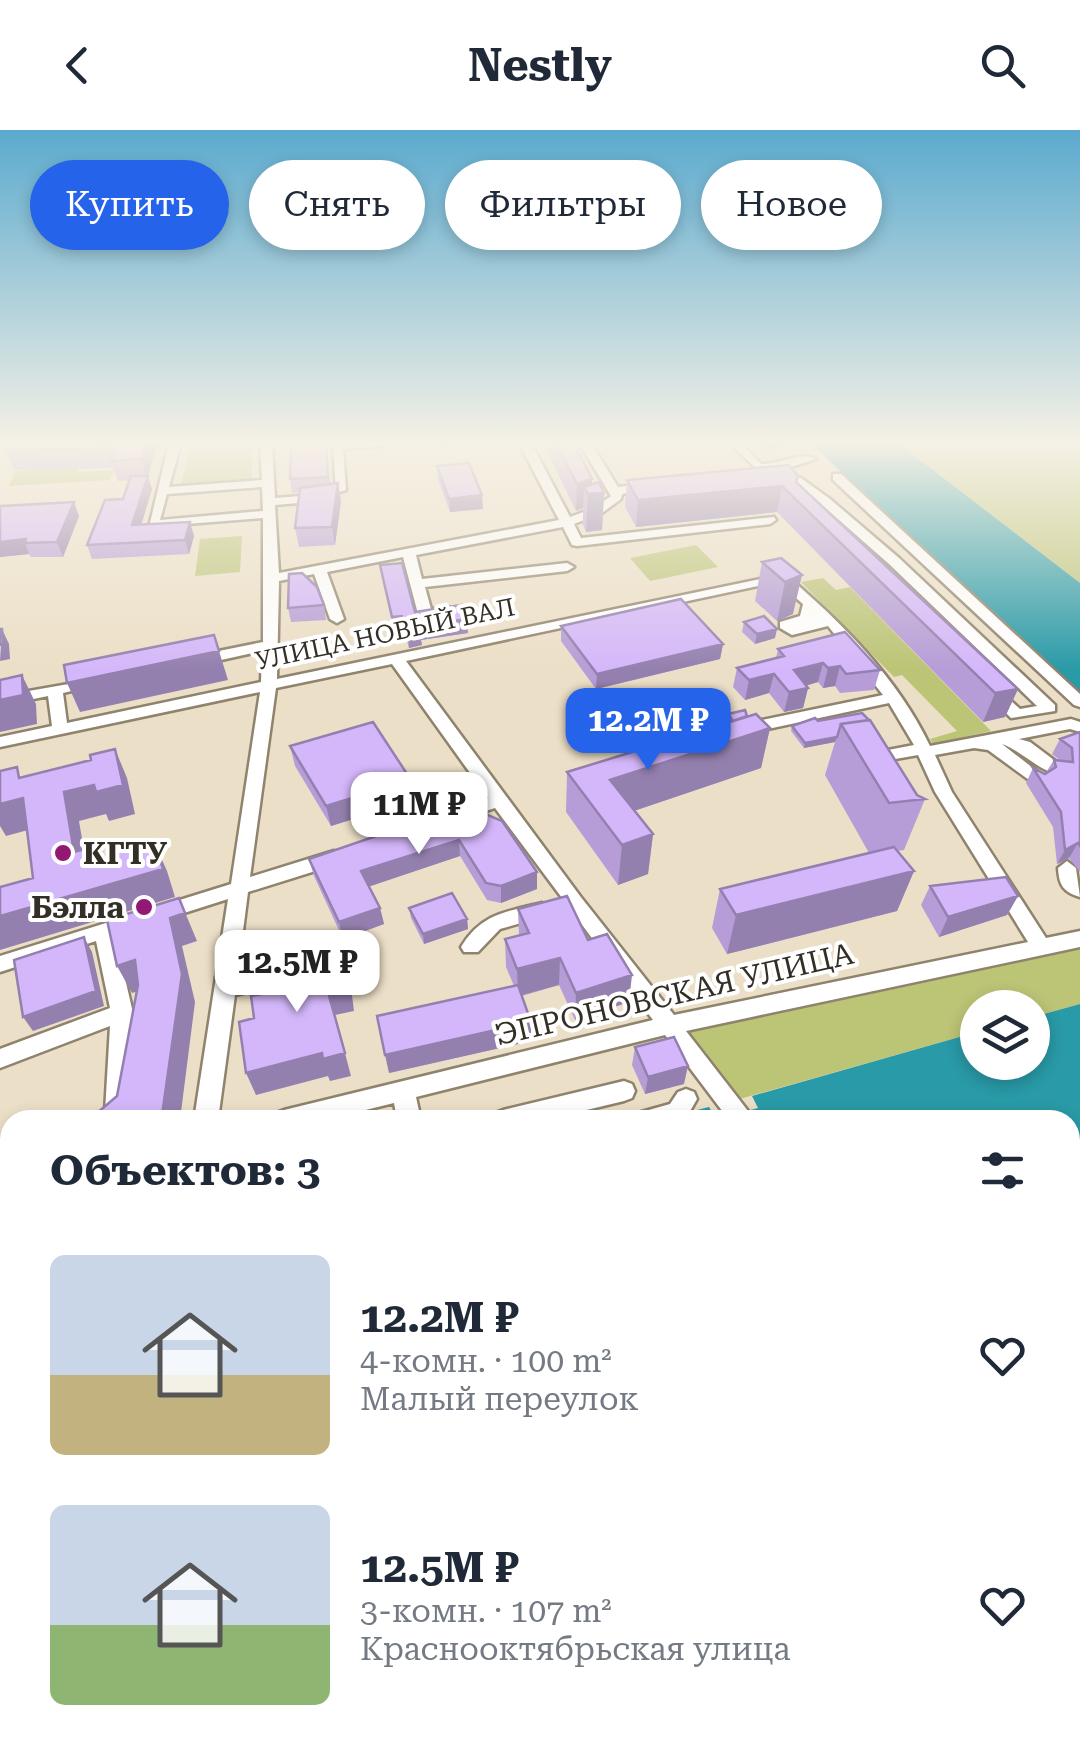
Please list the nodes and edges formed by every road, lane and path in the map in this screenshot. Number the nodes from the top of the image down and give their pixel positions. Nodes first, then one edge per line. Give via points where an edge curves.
1 (155, 519) edge
2 (192, 519) edge
3 (270, 519) edge
4 (564, 519) edge
5 (574, 519) edge
6 (846, 519) edge
7 (882, 519) edge
8 (770, 520) dead end
9 (566, 522) junction
10 (408, 551) junction
11 (894, 560) junction
12 (878, 563) edge
13 (567, 567) dead end
14 (319, 568) junction
15 (272, 578) junction
16 (417, 584) junction
17 (810, 602) junction
18 (452, 610) edge
19 (336, 619) dead end
20 (831, 621) junction
21 (270, 645) junction
22 (397, 658) junction
23 (184, 662) edge
24 (974, 674) edge
25 (110, 678) edge
26 (270, 684) junction
27 (55, 690) junction
28 (894, 698) junction
29 (0, 701) edge
30 (1080, 702) edge
31 (758, 726) edge
32 (1080, 727) edge
33 (60, 728) junction
34 (1000, 738) junction
35 (0, 742) edge
36 (973, 744) junction
37 (925, 750) junction
38 (1056, 770) edge
39 (868, 776) edge
40 (1036, 779) edge
41 (501, 800) junction
42 (410, 832) edge
43 (356, 850) edge
44 (1067, 868) dead end
45 (242, 890) junction
46 (1080, 890) edge
47 (573, 901) junction
48 (104, 932) junction
49 (1080, 939) edge
50 (471, 946) dead end
51 (1042, 948) junction
52 (0, 964) edge
53 (329, 964) edge
54 (228, 988) junction
55 (122, 1013) junction
56 (671, 1025) junction
57 (0, 1059) edge
58 (403, 1089) junction
59 (624, 1091) dead end
60 (686, 1098) dead end
61 (116, 1110) edge
62 (208, 1110) edge
63 (322, 1110) edge
64 (406, 1110) edge
65 (545, 1110) edge
66 (679, 1110) edge
67 (735, 1110) edge

1 - 2 street via 153,524
3 - 15 street
4 - 9 street
5 - 9 street
6 - 11 street
7 - 30 street
8 - 9 street via 577,542
9 - 10 street
10 - 14 street
10 - 16 street
11 - 12 street
11 - 24 street via 1049,708 1017,715
13 - 16 street
14 - 15 street
14 - 19 street
15 - 21 street
16 - 18 street via 425,614
17 - 20 street
17 - 20 street via 806,620 785,625 792,631
17 - 22 street, УЛИЦА НОВЫЙ ВАЛ via 780,577
20 - 28 street via 845,647
21 - 23 street
21 - 26 street
22 - 26 street, УЛИЦА НОВЫЙ ВАЛ
22 - 41 street
25 - 27 street
26 - 33 street, УЛИЦА НОВЫЙ ВАЛ
26 - 45 street
27 - 29 street
27 - 33 street
28 - 31 street
28 - 37 street
32 - 34 street
33 - 35 street, УЛИЦА НОВЫЙ ВАЛ
34 - 36 street
34 - 38 street
36 - 37 street
36 - 40 street via 993,746
37 - 39 street via 859,761
37 - 51 street via 944,792
41 - 42 street
41 - 47 street
43 - 45 street
44 - 46 street via 1068,883
45 - 48 street
45 - 54 street
47 - 50 street via 494,924
47 - 56 street
48 - 52 street
48 - 55 street
49 - 51 street, ЭПРОНОВСКАЯ УЛИЦА
51 - 56 street, ЭПРОНОВСКАЯ УЛИЦА
53 - 54 street
54 - 62 street
55 - 57 street
55 - 61 street
56 - 58 street, ЭПРОНОВСКАЯ УЛИЦА
56 - 67 street
58 - 63 street, ЭПРОНОВСКАЯ УЛИЦА
58 - 64 street
59 - 65 street
60 - 66 street

